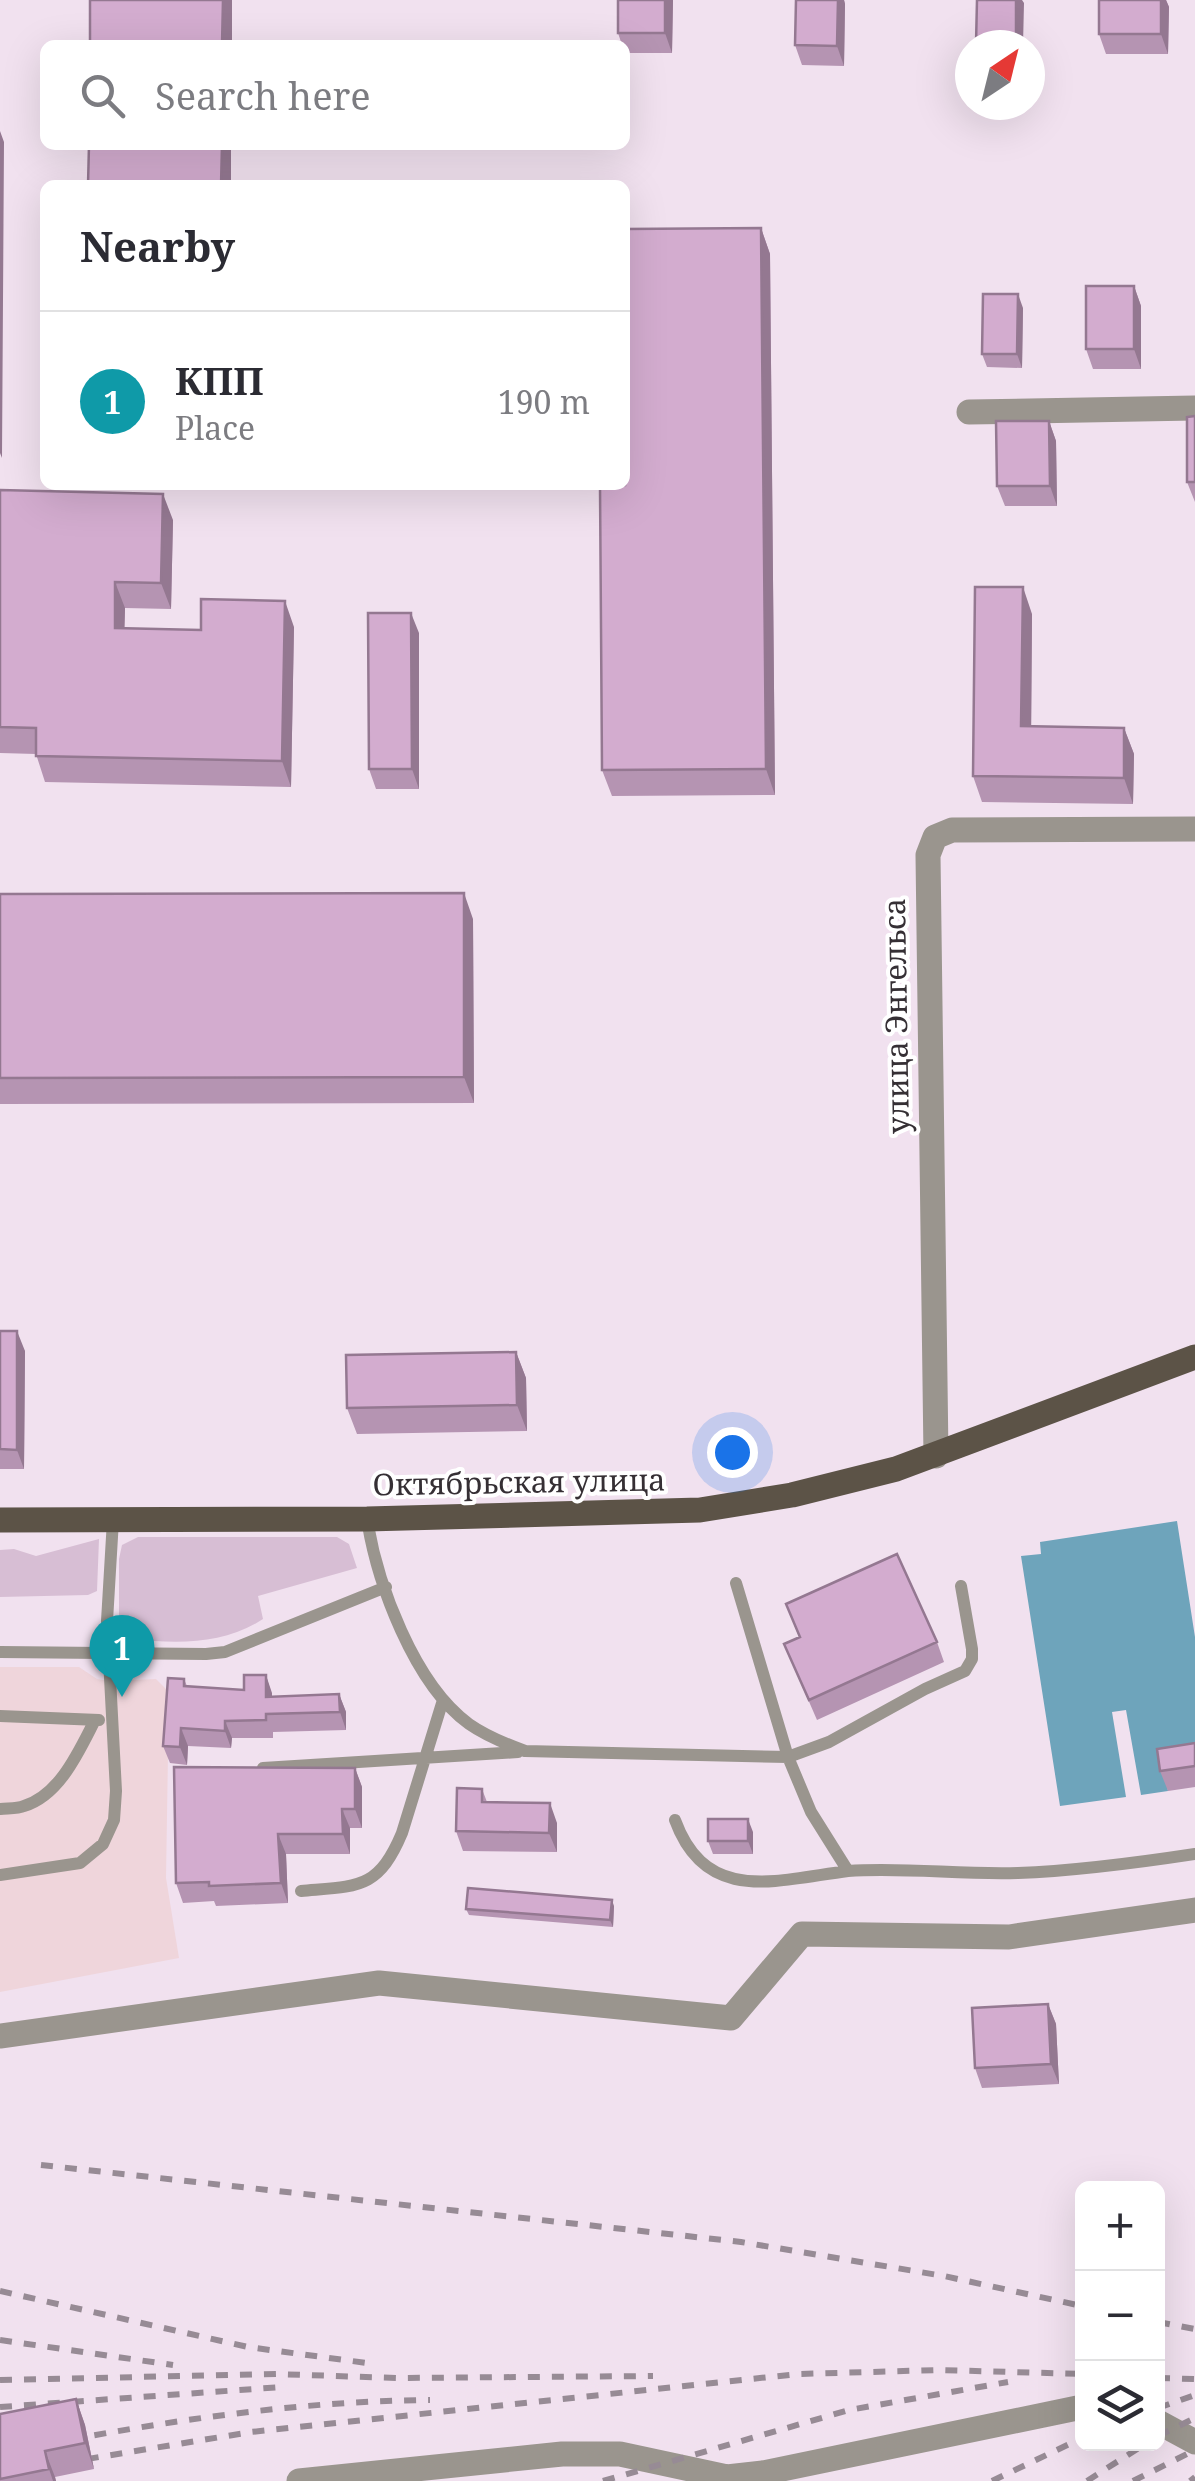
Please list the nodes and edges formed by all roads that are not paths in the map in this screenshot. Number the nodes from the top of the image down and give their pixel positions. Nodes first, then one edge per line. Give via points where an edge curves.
1 (1195, 408) edge
2 (969, 412) dead end
3 (1195, 829) edge
4 (1195, 1358) edge
5 (936, 1456) junction
6 (367, 1519) junction
7 (0, 1520) edge
8 (113, 1520) junction
9 (736, 1584) dead end
10 (961, 1586) dead end
11 (386, 1588) junction
12 (0, 1652) edge
13 (108, 1652) junction
14 (443, 1700) junction
15 (0, 1716) edge
16 (112, 1718) junction
17 (94, 1720) junction
18 (525, 1751) junction
19 (788, 1758) junction
20 (425, 1759) junction
21 (252, 1769) edge
22 (0, 1809) edge
23 (675, 1820) dead end
24 (1195, 1854) edge
25 (848, 1871) junction
26 (0, 1874) edge
27 (301, 1891) dead end
28 (1195, 1910) edge
29 (0, 2036) edge
30 (1075, 2408) edge
31 (1165, 2426) edge
32 (1195, 2442) edge
33 (299, 2481) edge

1 - 2 street
3 - 5 street, улица Энгельса via 952,830 930,846
4 - 5 main road, Октябрьская улица
5 - 6 main road, Октябрьская улица via 809,1492 700,1510
6 - 8 main road, Октябрьская улица
6 - 11 lane
7 - 8 main road, Октябрьская улица
8 - 13 lane
9 - 19 lane
10 - 19 lane via 972,1649 965,1672
11 - 13 lane via 225,1652
11 - 14 lane via 422,1670
12 - 13 lane
13 - 16 lane
14 - 18 lane via 477,1729
14 - 20 lane
15 - 17 lane
16 - 17 lane
16 - 26 lane via 116,1806 103,1844 80,1864
17 - 22 lane via 48,1793
18 - 19 lane
18 - 20 lane
19 - 25 lane
20 - 21 lane
20 - 27 lane via 402,1833 379,1874
23 - 25 lane via 698,1862 730,1878 768,1882
24 - 25 lane via 1016,1873
28 - 29 street via 1009,1938 802,1934 732,2018 379,1982
30 - 33 street via 745,2475 696,2472 620,2454 578,2454
31 - 32 street

